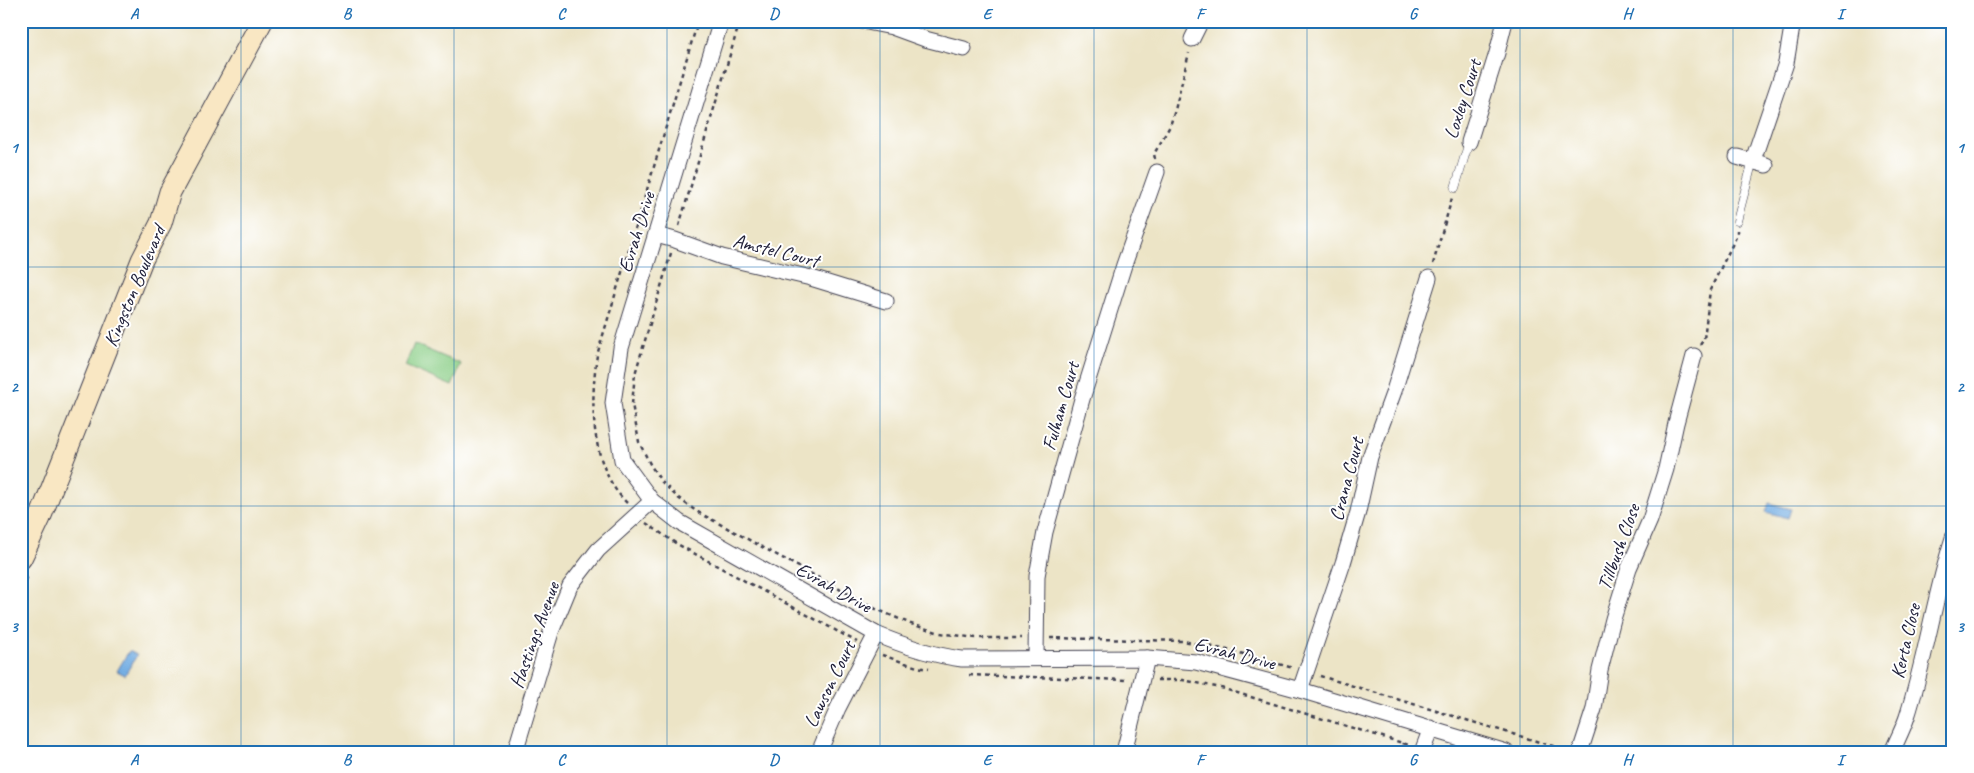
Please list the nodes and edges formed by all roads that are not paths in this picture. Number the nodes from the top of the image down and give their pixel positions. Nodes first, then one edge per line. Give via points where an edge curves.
1 (262, 21) edge
2 (720, 21) edge
3 (862, 21) edge
4 (1201, 21) edge
5 (1505, 21) edge
6 (1794, 21) edge
7 (1192, 39) road end
8 (964, 49) dead end
9 (1469, 142) joint
10 (1737, 157) dead end
11 (1759, 163) junction
12 (1157, 172) road end
13 (1455, 188) road end
14 (1738, 221) road end
15 (656, 236) junction
16 (1429, 278) road end
17 (886, 301) dead end
18 (1694, 356) road end
19 (652, 500) junction
20 (1953, 538) edge
21 (21, 558) edge
22 (876, 634) junction
23 (1036, 657) junction
24 (1147, 658) junction
25 (1300, 690) junction
26 (1431, 728) junction
27 (1423, 751) edge
28 (515, 752) edge
29 (819, 752) edge
30 (1124, 752) edge
31 (1506, 752) edge
32 (1580, 752) edge
33 (1892, 752) edge

1 - 21 street, Kingston Boulevard via 170,192 161,224 142,260 40,518
2 - 15 street, Evrah Drive
3 - 8 street via 892,26
4 - 7 street
5 - 9 street, Loxley Court
6 - 11 street
9 - 13 lane, Loxley Court
10 - 11 street
11 - 14 lane
12 - 23 street, Fulham Court via 1082,399 1045,532 1037,576
15 - 17 street, Amstel Court
15 - 19 street, Evrah Drive via 620,348 613,403 622,460
16 - 25 street, Crana Court via 1370,457 1343,563
18 - 32 street, Tillbush Close via 1666,469 1613,619 1594,709
19 - 22 street, Evrah Drive via 678,522
19 - 28 street, Hastings Avenue via 598,550 570,586 551,632
20 - 33 street, Kerta Close via 1942,570 1907,718
22 - 23 street, Evrah Drive via 947,657
22 - 29 street, Lawson Court
23 - 24 street, Evrah Drive
24 - 25 street, Evrah Drive via 1196,662
24 - 30 street
25 - 26 street, Evrah Drive
26 - 27 street
26 - 31 street, Evrah Drive

